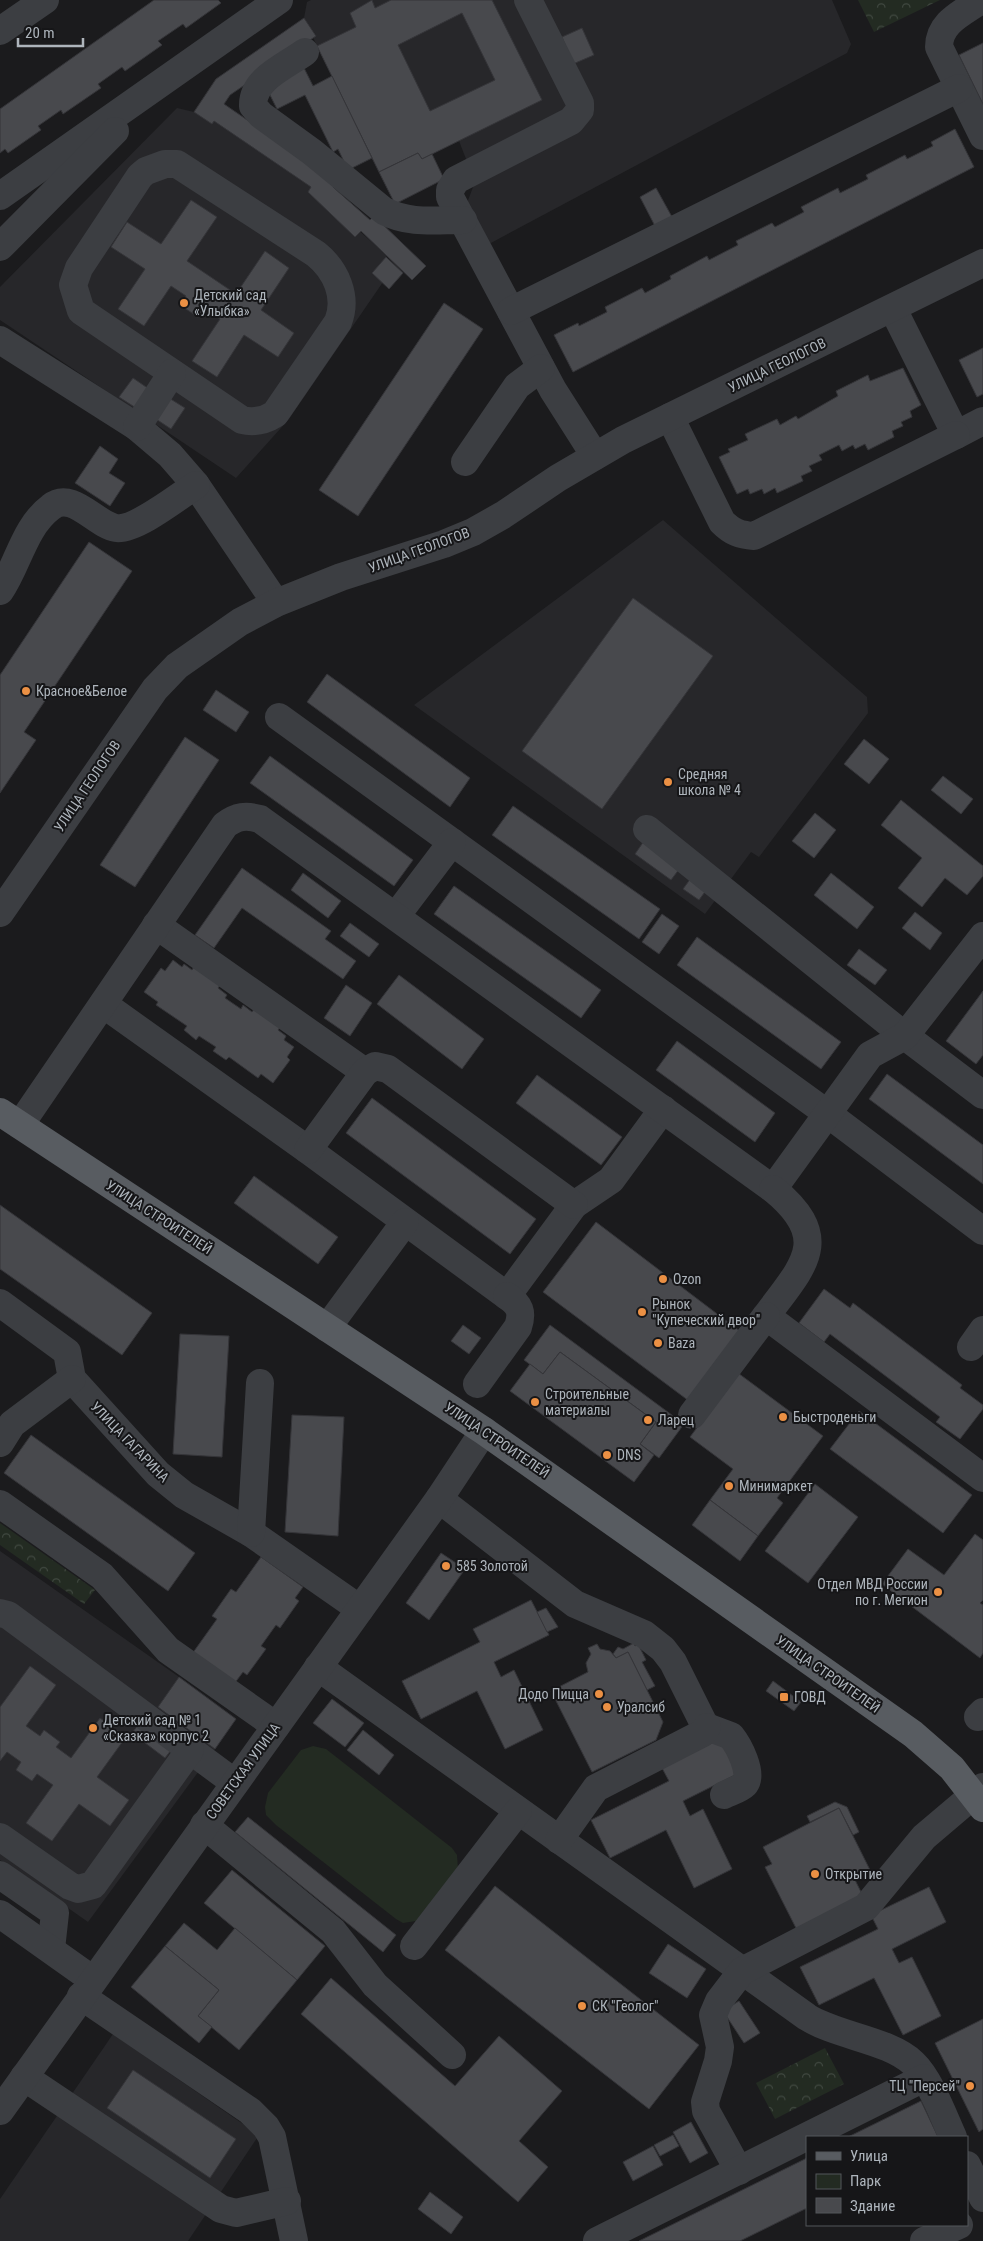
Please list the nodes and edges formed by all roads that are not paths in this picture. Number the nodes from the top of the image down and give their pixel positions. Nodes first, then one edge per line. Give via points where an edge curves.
1 (45, 0) edge
2 (279, 0) edge
3 (528, 0) edge
4 (981, 0) edge
5 (0, 31) edge
6 (305, 52) dead end
7 (164, 81) junction
8 (959, 88) junction
9 (983, 136) edge
10 (0, 196) edge
11 (463, 220) junction
12 (0, 247) edge
13 (983, 263) edge
14 (893, 309) junction
15 (511, 311) junction
16 (0, 340) edge
17 (541, 368) junction
18 (172, 373) junction
19 (670, 417) junction
20 (983, 422) edge
21 (137, 427) junction
22 (956, 435) junction
23 (595, 456) junction
24 (465, 462) dead end
25 (196, 486) junction
26 (0, 591) edge
27 (276, 604) junction
28 (279, 717) dead end
29 (647, 829) dead end
30 (452, 842) junction
31 (0, 914) edge
32 (396, 916) junction
33 (156, 925) junction
34 (983, 936) edge
35 (103, 1004) junction
36 (904, 1036) junction
37 (364, 1072) junction
38 (983, 1095) edge
39 (664, 1109) junction
40 (828, 1114) junction
41 (10, 1118) edge
42 (308, 1150) junction
43 (773, 1189) junction
44 (574, 1205) junction
45 (405, 1222) junction
46 (983, 1231) edge
47 (507, 1296) junction
48 (0, 1303) edge
49 (766, 1316) junction
50 (327, 1328) junction
51 (72, 1379) junction
52 (260, 1382) dead end
53 (476, 1384) dead end
54 (692, 1415) dead end
55 (484, 1431) junction
56 (0, 1443) edge
57 (983, 1478) edge
58 (439, 1499) junction
59 (0, 1504) edge
60 (251, 1533) junction
61 (360, 1609) junction
62 (0, 1613) edge
63 (318, 1667) junction
64 (276, 1726) junction
65 (708, 1727) junction
66 (190, 1750) junction
67 (235, 1783) junction
68 (724, 1795) dead end
69 (980, 1796) edge
70 (518, 1811) junction
71 (204, 1825) junction
72 (0, 1837) edge
73 (559, 1840) junction
74 (0, 1874) edge
75 (0, 1914) edge
76 (414, 1946) dead end
77 (51, 1950) junction
78 (742, 1971) junction
79 (87, 1988) junction
80 (452, 2055) dead end
81 (24, 2077) junction
82 (924, 2078) junction
83 (0, 2111) edge
84 (808, 2136) edge
85 (953, 2136) edge
86 (806, 2137) edge
87 (968, 2167) edge
88 (738, 2171) junction
89 (983, 2198) edge
90 (287, 2201) junction
91 (983, 2214) edge
92 (968, 2222) edge
93 (958, 2226) edge
94 (294, 2241) edge
95 (597, 2241) edge
96 (924, 2241) edge

1 - 5 street
2 - 7 street
3 - 11 street via 580,103 580,110 572,121 456,180 450,197
4 - 8 street via 943,26 939,37 938,47
6 - 11 street via 256,89 254,106 261,115 397,218 408,221
7 - 10 street
7 - 12 street
8 - 9 street
8 - 15 street
11 - 15 street
13 - 14 street, УЛИЦА ГЕОЛОГОВ
14 - 19 street, УЛИЦА ГЕОЛОГОВ
14 - 22 street
15 - 17 street
16 - 21 street
17 - 23 street
17 - 24 street via 517,386
18 - 18 street via 87,316 81,310 73,286 79,268 140,176 146,170 165,164 177,164 316,254 331,270 343,307 338,322 275,414 269,418 253,423 242,420
18 - 21 street
19 - 22 street via 722,522 730,530 754,536
19 - 23 street, УЛИЦА ГЕОЛОГОВ
20 - 22 street
21 - 25 street via 170,455
23 - 27 street, УЛИЦА ГЕОЛОГОВ via 473,532 341,577
25 - 26 street via 128,528 115,528 73,504 53,505 24,541
25 - 27 street
27 - 31 street, УЛИЦА ГЕОЛОГОВ via 203,646 155,689
28 - 30 street
29 - 36 street
30 - 32 street
30 - 40 street
32 - 33 street via 260,819 248,816 234,818 224,825
32 - 39 street
33 - 35 street
33 - 37 street
34 - 36 street
35 - 41 street
35 - 42 street
36 - 38 street
36 - 40 street via 870,1055
37 - 42 street
37 - 44 street via 375,1066 388,1069
39 - 43 street
39 - 44 street via 612,1180
40 - 43 street
40 - 46 street
41 - 50 main road, УЛИЦА СТРОИТЕЛЕЙ
42 - 45 street
43 - 49 street via 792,1204 802,1219 808,1245 802,1267
44 - 47 street
45 - 47 street
45 - 50 street
47 - 53 street via 518,1304 521,1317 518,1326
48 - 51 street via 67,1352
49 - 54 street
49 - 57 street
50 - 55 main road, УЛИЦА СТРОИТЕЛЕЙ
51 - 56 street via 12,1424
51 - 60 street, УЛИЦА ГАГАРИНА via 158,1474 184,1495
52 - 60 street
55 - 58 street, СОВЕТСКАЯ УЛИЦА
55 - 69 main road, УЛИЦА СТРОИТЕЛЕЙ via 913,1734
58 - 61 street, СОВЕТСКАЯ УЛИЦА
58 - 65 street via 575,1604 638,1631 664,1649
59 - 64 street via 102,1576 168,1650
60 - 61 street, УЛИЦА ГАГАРИНА
61 - 63 street, СОВЕТСКАЯ УЛИЦА
62 - 66 street
63 - 64 street, СОВЕТСКАЯ УЛИЦА
63 - 70 street
64 - 67 street, СОВЕТСКАЯ УЛИЦА
65 - 68 street via 731,1736 747,1770 748,1777 743,1786
65 - 73 street via 703,1733 596,1788
66 - 67 street
66 - 72 street via 93,1885 78,1889 70,1886
67 - 71 street, СОВЕТСКАЯ УЛИЦА
69 - 78 street via 924,1837 866,1908
70 - 73 street
70 - 76 street
71 - 79 street, СОВЕТСКАЯ УЛИЦА
71 - 80 street via 333,1931 382,1992
73 - 78 street
74 - 77 street via 55,1913
75 - 77 street
77 - 79 street
78 - 82 street via 821,2026 902,2054
78 - 88 street via 718,2001 713,2015 720,2047 705,2102 706,2111
79 - 81 street, СОВЕТСКАЯ УЛИЦА
79 - 90 street via 260,2120 272,2137
81 - 83 street, СОВЕТСКАЯ УЛИЦА
81 - 90 street via 221,2209 236,2213
82 - 84 street
82 - 85 street
86 - 88 street
87 - 89 street
88 - 95 street
90 - 94 street
91 - 92 street
93 - 96 street

